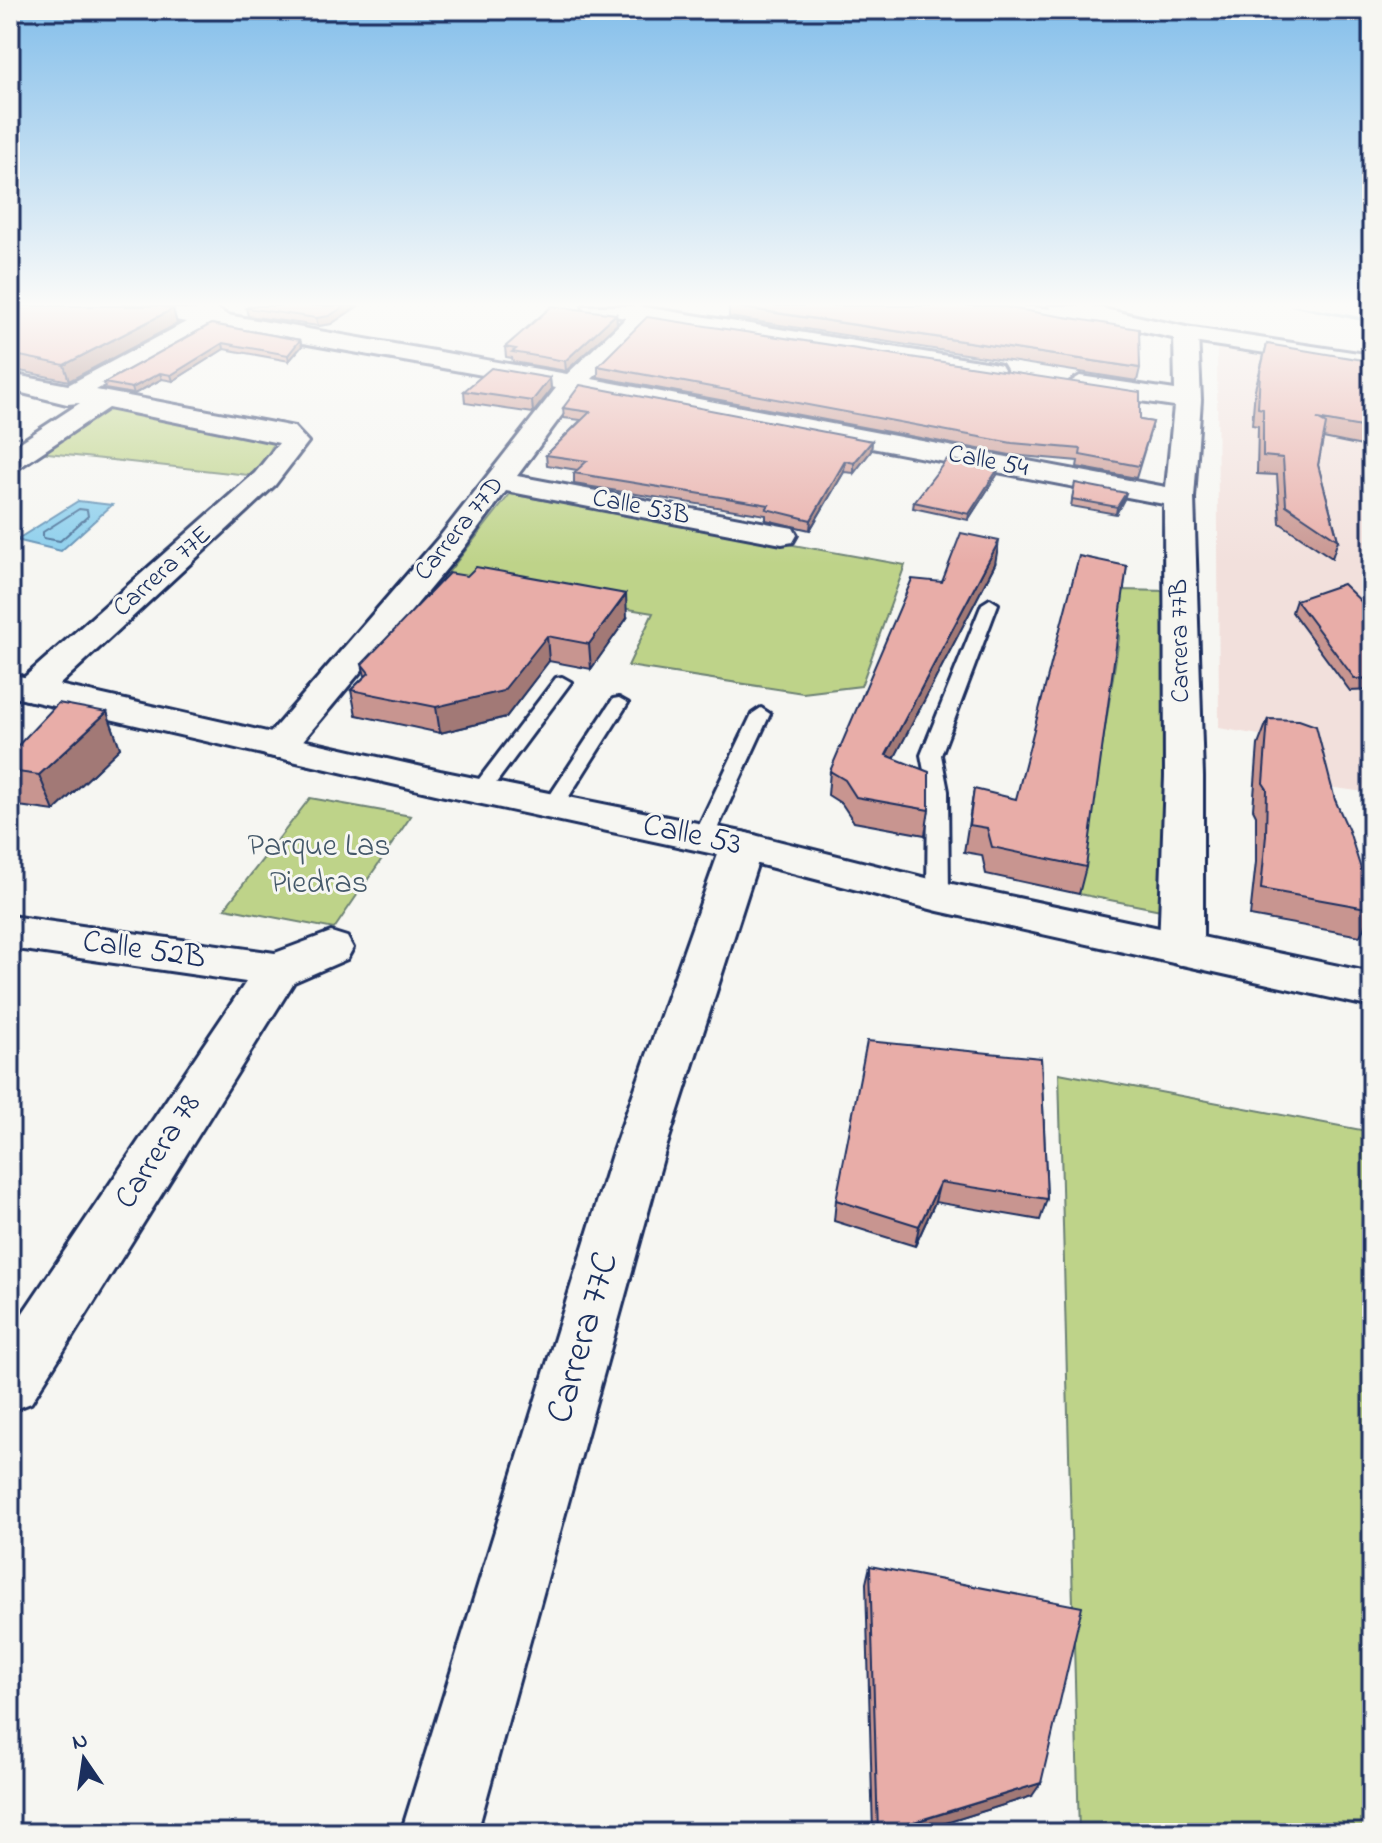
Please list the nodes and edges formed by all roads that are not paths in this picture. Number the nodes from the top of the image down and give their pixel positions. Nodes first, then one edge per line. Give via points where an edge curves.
1 (51, 392) edge
2 (74, 392) edge
3 (566, 392) edge
4 (620, 392) edge
5 (1135, 392) edge
6 (1188, 392) edge
7 (67, 396) junction
8 (1188, 400) junction
9 (101, 401) junction
10 (14, 454) edge
11 (499, 481) junction
12 (1179, 498) junction
13 (782, 535) dead end
14 (990, 604) dead end
15 (562, 682) dead end
16 (21, 688) edge
17 (619, 703) dead end
18 (761, 714) dead end
19 (278, 747) junction
20 (480, 791) junction
21 (553, 806) junction
22 (723, 842) junction
23 (938, 896) junction
24 (10, 932) edge
25 (331, 948) dead end
26 (1181, 949) junction
27 (278, 970) junction
28 (1372, 990) edge
29 (10, 1383) edge
30 (439, 1833) edge

1 - 7 main road
2 - 7 main road
3 - 11 main road, Carrera 77D
4 - 12 main road, Calle 54
5 - 8 main road
6 - 8 main road, Carrera 77B
7 - 9 main road
8 - 12 main road, Carrera 77B
9 - 10 main road
9 - 16 main road, Carrera 77E via 284,433 294,442 265,479
11 - 13 main road, Calle 53B
11 - 19 main road, Carrera 77D
12 - 26 main road, Carrera 77B
14 - 23 lane via 931,755 938,791
15 - 20 lane
16 - 19 main road, Calle 53
17 - 21 lane
18 - 22 lane
19 - 20 main road, Calle 53
20 - 21 main road, Calle 53
21 - 22 main road, Calle 53
22 - 23 main road, Calle 53
22 - 30 main road, Carrera 77C via 639,1151
23 - 26 main road, Calle 53
24 - 27 main road, Calle 52B
25 - 27 main road
26 - 28 main road, Calle 53
27 - 29 main road, Carrera 78

